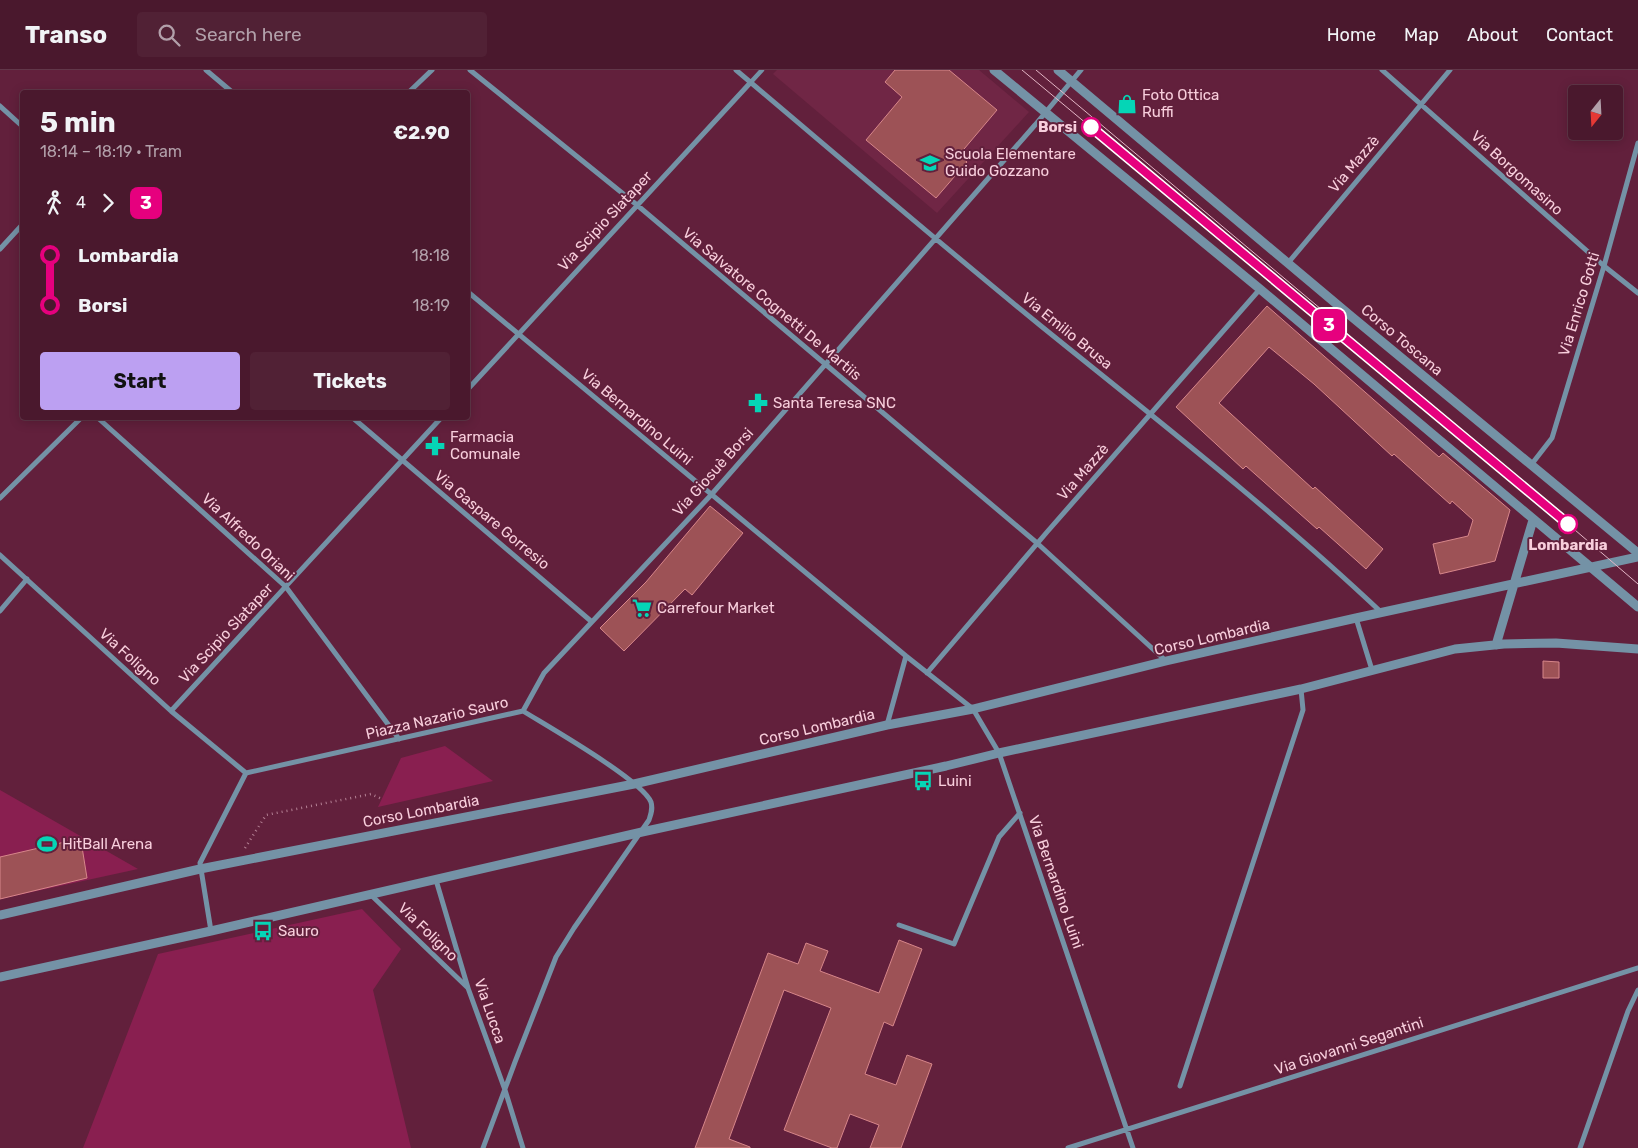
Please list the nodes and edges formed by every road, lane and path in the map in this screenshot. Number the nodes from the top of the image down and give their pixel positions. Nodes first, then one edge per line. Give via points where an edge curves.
1 (206, 70) edge
2 (432, 70) edge
3 (470, 70) edge
4 (736, 70) edge
5 (762, 70) edge
6 (994, 70) edge
7 (1058, 70) edge
8 (1081, 70) edge
9 (1382, 70) edge
10 (1450, 70) edge
11 (1070, 81) junction
12 (750, 82) junction
13 (230, 90) edge
14 (411, 90) edge
15 (1420, 104) junction
16 (0, 106) edge
17 (1045, 113) junction
18 (20, 124) edge
19 (1638, 143) edge
20 (637, 205) junction
21 (20, 227) edge
22 (935, 239) junction
23 (0, 249) edge
24 (1288, 263) junction
25 (1604, 266) junction
26 (1260, 289) junction
27 (1638, 292) edge
28 (470, 294) edge
29 (518, 334) junction
30 (824, 364) junction
31 (470, 387) edge
32 (1151, 415) junction
33 (79, 420) edge
34 (100, 420) edge
35 (356, 420) edge
36 (439, 420) edge
37 (402, 460) junction
38 (1531, 465) junction
39 (711, 495) junction
40 (0, 498) edge
41 (1533, 520) junction
42 (1037, 543) junction
43 (1638, 553) edge
44 (0, 555) edge
45 (1638, 557) edge
46 (1590, 567) junction
47 (27, 579) junction
48 (1514, 584) junction
49 (286, 586) junction
50 (1638, 607) edge
51 (0, 611) edge
52 (1381, 613) junction
53 (1356, 618) junction
54 (592, 622) junction
55 (1496, 645) junction
56 (1638, 649) edge
57 (906, 656) junction
58 (1166, 661) junction
59 (1372, 670) junction
60 (927, 673) junction
61 (1301, 689) junction
62 (973, 709) junction
63 (171, 711) junction
64 (523, 711) junction
65 (887, 725) junction
66 (399, 739) junction
67 (999, 753) junction
68 (246, 774) junction
69 (634, 784) junction
70 (382, 799) dead end
71 (1020, 813) junction
72 (642, 832) junction
73 (236, 862) junction
74 (200, 869) junction
75 (436, 880) junction
76 (371, 894) junction
77 (0, 915) edge
78 (899, 925) dead end
79 (212, 931) junction
80 (1638, 968) edge
81 (0, 976) edge
82 (468, 988) junction
83 (1638, 990) edge
84 (1180, 1086) dead end
85 (505, 1090) junction
86 (1127, 1129) junction
87 (483, 1148) edge
88 (523, 1148) edge
89 (1068, 1148) edge
90 (1133, 1148) edge
91 (1580, 1148) edge

1 - 13 street
2 - 14 street
3 - 20 street, Via Salvatore Cognetti De Martiis
4 - 12 street, Via Emilio Brusa
5 - 12 street, Via Scipio Slataper
6 - 17 street
7 - 11 street, Corso Toscana
8 - 11 street, Via Giosuè Borsi
9 - 15 street, Via Borgomasino
10 - 15 street, Via Mazzè
11 - 17 street, Via Giosuè Borsi
11 - 24 street, Corso Toscana
12 - 20 street, Via Scipio Slataper
12 - 22 street, Via Emilio Brusa
15 - 24 street, Via Mazzè
15 - 25 street, Via Borgomasino
16 - 18 street
17 - 22 street, Via Giosuè Borsi
17 - 26 street
19 - 25 street, Via Enrico Gotti
20 - 29 street, Via Scipio Slataper
20 - 30 street, Via Salvatore Cognetti De Martiis
21 - 23 street
22 - 30 street, Via Giosuè Borsi
22 - 32 street, Via Emilio Brusa
24 - 38 street, Corso Toscana
25 - 27 street, Via Borgomasino
25 - 38 street, Via Enrico Gotti via 1552,438
26 - 32 street, Via Mazzè
26 - 41 street
28 - 29 street, Via Bernardino Luini
29 - 31 street, Via Scipio Slataper
29 - 39 street, Via Bernardino Luini
30 - 39 street, Via Giosuè Borsi
30 - 42 street, Via Salvatore Cognetti De Martiis
32 - 42 street, Via Mazzè
32 - 52 street, Via Emilio Brusa via 1325,559
33 - 40 street
34 - 49 street, Via Alfredo Oriani
35 - 37 street, Via Gaspare Gorresio
36 - 37 street, Via Scipio Slataper
37 - 49 street, Via Scipio Slataper
37 - 54 street, Via Gaspare Gorresio
38 - 43 street, Corso Toscana
39 - 54 street, Via Giosuè Borsi
39 - 57 street, Via Bernardino Luini
41 - 46 street
41 - 48 street
42 - 58 street, Via Salvatore Cognetti De Martiis
42 - 60 street, Via Mazzè
44 - 47 street, Via Foligno
45 - 46 street, Corso Lombardia
46 - 48 street, Corso Lombardia
46 - 50 street
47 - 51 street
47 - 63 street, Via Foligno
48 - 52 street, Corso Lombardia
48 - 55 street
49 - 63 street, Via Scipio Slataper
49 - 66 street, Via Alfredo Oriani
52 - 53 street, Corso Lombardia
53 - 58 street, Corso Lombardia
53 - 59 street
54 - 64 street, Via Giosuè Borsi via 544,673
55 - 56 street via 1556,643
55 - 59 street via 1455,649
57 - 60 street, Via Bernardino Luini
57 - 65 street
58 - 62 street, Corso Lombardia
59 - 61 street
60 - 62 street, Via Bernardino Luini
61 - 67 street
61 - 84 street via 1303,710
62 - 65 street, Corso Lombardia
62 - 67 street, Via Bernardino Luini
63 - 68 street, Via Foligno
64 - 66 street, Piazza Nazario Sauro
64 - 69 street, Piazza Nazario Sauro
65 - 69 street, Corso Lombardia
66 - 68 street, Piazza Nazario Sauro
67 - 71 street, Via Bernardino Luini
67 - 72 street
68 - 74 street via 200,863
69 - 72 street, Piazza Nazario Sauro via 650,800 652,810
69 - 73 street, Corso Lombardia
70 - 73 path via 371,794 266,815
71 - 78 street via 999,837 954,944
71 - 86 street, Via Bernardino Luini
72 - 75 street
72 - 85 street, Piazza Nazario Sauro via 556,957
73 - 74 street, Corso Lombardia
74 - 77 street, Corso Lombardia
74 - 79 street
75 - 76 street
75 - 82 street, Via Lucca
76 - 79 street
76 - 82 street, Via Foligno
79 - 81 street
80 - 86 street, Via Giovanni Segantini
82 - 85 street, Via Lucca
83 - 91 street
85 - 87 street, Piazza Nazario Sauro
85 - 88 street, Via Lucca
86 - 89 street, Via Giovanni Segantini
86 - 90 street, Via Bernardino Luini

